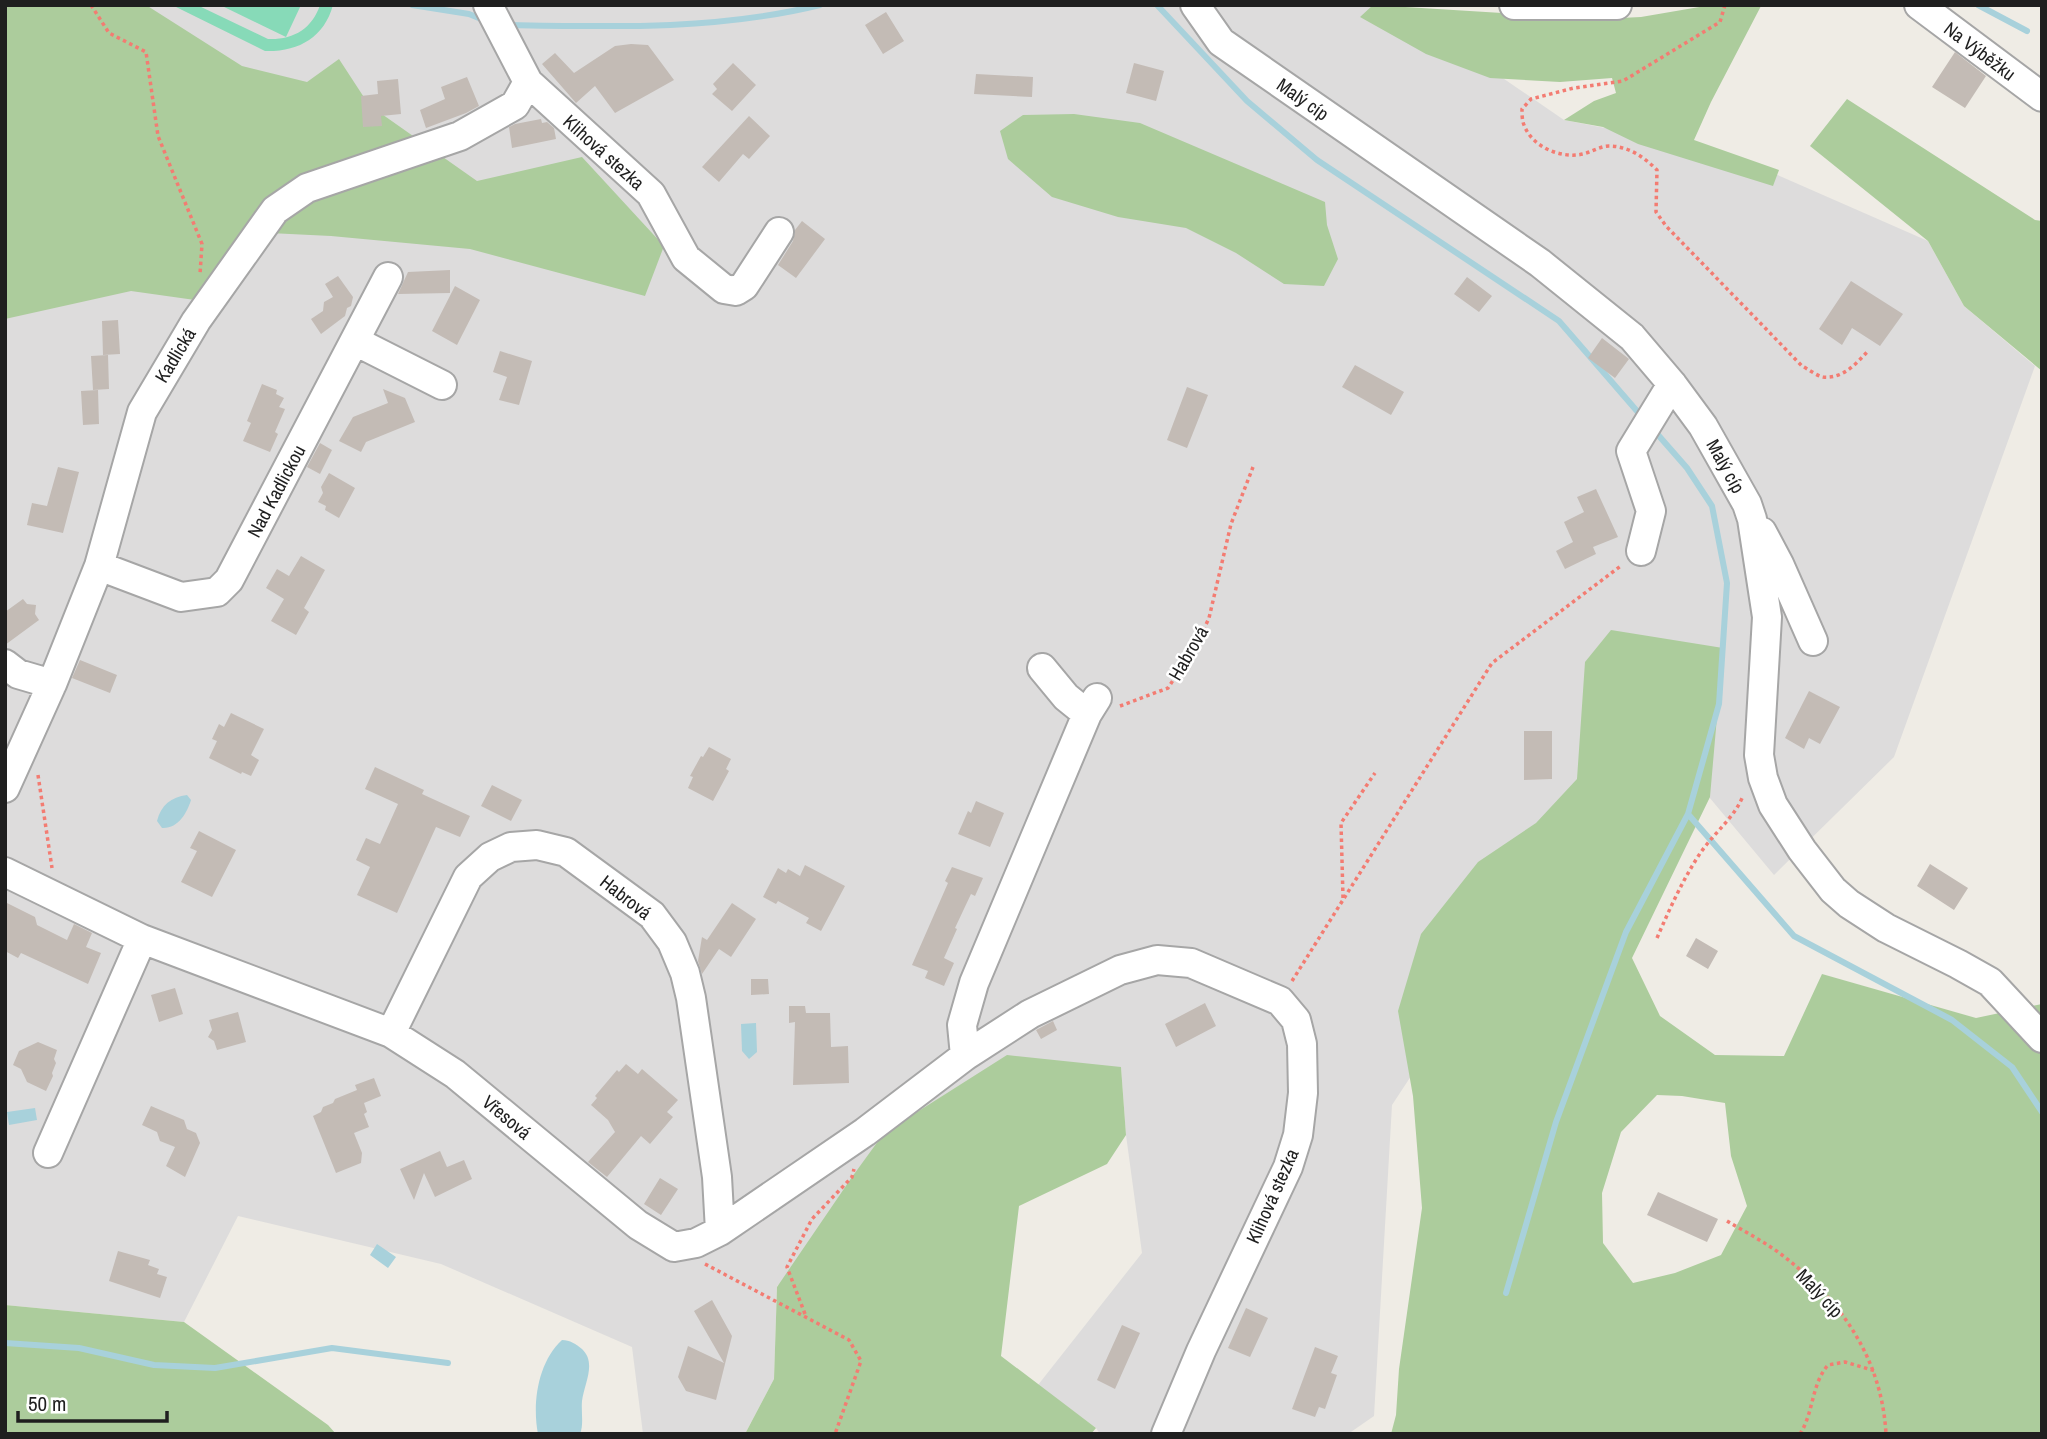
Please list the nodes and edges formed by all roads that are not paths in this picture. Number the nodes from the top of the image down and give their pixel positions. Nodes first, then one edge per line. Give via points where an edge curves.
1 (488, 5) edge
2 (1195, 5) edge
3 (1514, 5) edge
4 (1617, 5) edge
5 (1919, 5) edge
6 (528, 82) junction
7 (2042, 97) edge
8 (779, 232) dead end
9 (388, 277) dead end
10 (355, 341) junction
11 (1672, 384) junction
12 (442, 385) dead end
13 (1747, 504) junction
14 (1641, 551) road end
15 (99, 566) junction
16 (1813, 641) dead end
17 (5, 664) edge
18 (1042, 668) dead end
19 (52, 684) junction
20 (5, 788) edge
21 (5, 872) edge
22 (142, 939) junction
23 (391, 1033) junction
24 (2042, 1038) edge
25 (965, 1056) junction
26 (48, 1153) dead end
27 (719, 1230) junction
28 (1166, 1434) edge

1 - 6 street
2 - 11 street, Malý cíp via 1222,42 1540,263 1632,337
3 - 4 street
5 - 7 street, Na Výběžku
6 - 8 street, Klihová stezka via 651,194 686,258 724,289 736,291 744,286
6 - 15 street, Kadlická via 514,106 460,136 307,188 275,210 196,321 142,412
9 - 10 street, Nad Kadlickou
10 - 12 street
10 - 15 street, Nad Kadlickou via 229,580 217,592 181,597
11 - 13 street, Malý cíp via 1703,426
11 - 14 street via 1631,452 1651,511
13 - 16 street
13 - 24 street, Malý cíp via 1767,617 1759,755 1773,805 1802,850 1849,904 1990,982
15 - 19 street, Kadlická
17 - 19 street via 18,674
18 - 25 street via 1066,697 1092,706 974,983 962,1024
19 - 20 street, Kadlická
21 - 22 street, Vřesová
22 - 23 street, Vřesová
22 - 26 street
23 - 27 street, Vřesová via 455,1074 638,1225 674,1247 696,1243
23 - 27 street, Habrová via 468,877 511,847 537,845 566,852 652,915 672,942 685,973 717,1177
25 - 27 street via 865,1132
25 - 28 street, Klihová stezka via 1030,1014 1120,970 1157,960 1191,963 1280,1001 1296,1020 1302,1044 1303,1093 1288,1167

